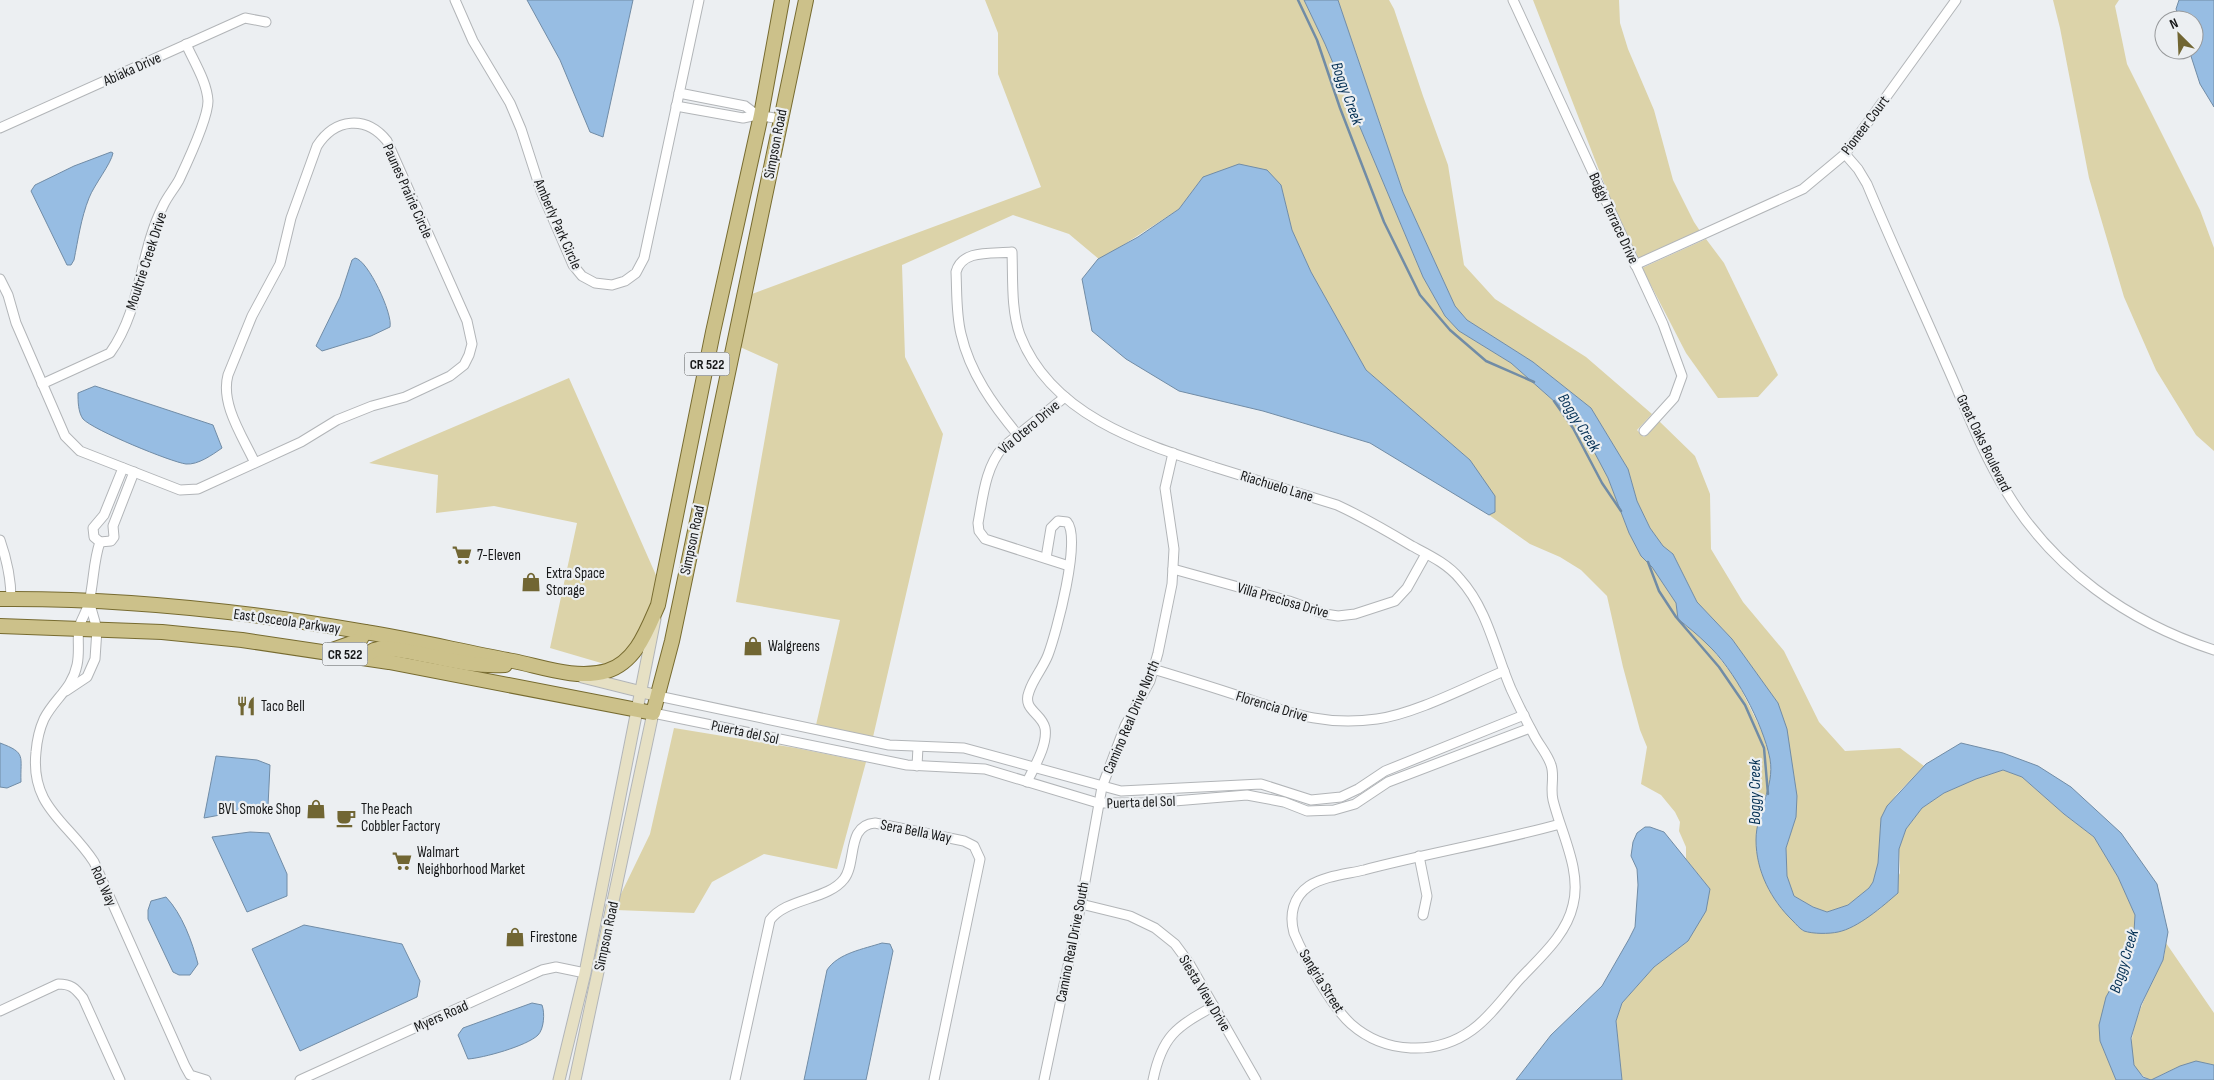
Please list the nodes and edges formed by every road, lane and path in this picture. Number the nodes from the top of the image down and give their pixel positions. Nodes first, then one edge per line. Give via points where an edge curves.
1 (455, 0) edge
2 (698, 0) edge
3 (782, 0) edge
4 (806, 0) edge
5 (1513, 0) edge
6 (1956, 0) edge
7 (266, 22) dead end
8 (186, 44) junction
9 (679, 93) junction
10 (676, 106) junction
11 (759, 115) junction
12 (780, 119) junction
13 (0, 128) edge
14 (1845, 154) junction
15 (1635, 266) junction
16 (727, 278) junction
17 (0, 279) edge
18 (730, 359) junction
19 (42, 384) junction
20 (1065, 397) junction
21 (1644, 430) dead end
22 (1018, 435) junction
23 (1173, 454) junction
24 (256, 463) junction
25 (123, 468) junction
26 (134, 472) junction
27 (99, 522) junction
28 (113, 526) junction
29 (0, 540) edge
30 (100, 542) junction
31 (1426, 554) junction
32 (1046, 558) junction
33 (1069, 566) junction
34 (1173, 568) junction
35 (6, 599) edge
36 (89, 601) junction
37 (658, 605) junction
38 (0, 626) edge
39 (79, 628) junction
40 (98, 628) junction
41 (365, 632) junction
42 (2214, 650) edge
43 (328, 652) junction
44 (363, 657) junction
45 (523, 663) junction
46 (1153, 669) junction
47 (1504, 671) junction
48 (566, 673) junction
49 (66, 692) junction
50 (641, 692) junction
51 (658, 696) junction
52 (637, 710) junction
53 (653, 713) junction
54 (1524, 715) junction
55 (1530, 728) junction
56 (1540, 745) joint
57 (918, 747) junction
58 (918, 766) junction
59 (1033, 768) junction
60 (1027, 782) junction
61 (1102, 787) junction
62 (1098, 803) junction
63 (1560, 824) junction
64 (1420, 856) junction
65 (1080, 904) junction
66 (1423, 915) dead end
67 (594, 928) junction
68 (603, 948) junction
69 (585, 973) junction
70 (592, 998) junction
71 (1214, 1006) junction
72 (0, 1011) edge
73 (120, 1080) edge
74 (206, 1080) edge
75 (300, 1080) edge
76 (560, 1080) edge
77 (575, 1080) edge
78 (735, 1080) edge
79 (934, 1080) edge
80 (1044, 1080) edge
81 (1153, 1080) edge
82 (1256, 1080) edge

1 - 10 street, Amberly Park Circle via 473,41 510,103 541,191 573,265 582,276 595,283 612,285 626,281 636,273 644,258
2 - 9 street, Amberly Park Circle
3 - 11 main road, Simpson Road / CR 522
4 - 12 main road, Simpson Road / CR 522
5 - 15 street, Boggy Terrace Drive
6 - 14 street, Pioneer Court
7 - 8 street, Abiaka Drive via 245,18
8 - 13 street, Abiaka Drive
8 - 19 street, Moultrie Creek Drive via 206,89 206,115 152,232 137,296 110,353
9 - 10 street, Amberly Park Circle
9 - 11 street via 744,106
10 - 11 street via 743,118
11 - 12 street
11 - 16 main road, Simpson Road / CR 522
12 - 18 main road, Simpson Road / CR 522
14 - 15 street, Pioneer Court via 1803,189
14 - 42 street, Great Oaks Boulevard via 1867,184 1991,464 2020,514 2086,584 2158,629
15 - 21 street, Boggy Terrace Drive via 1663,324 1682,376 1674,398
16 - 18 main road via 718,334 721,350
16 - 37 main road, Simpson Road / CR 522 via 713,332
17 - 19 street
18 - 51 main road, Simpson Road / CR 522
19 - 25 street via 65,436 72,444 80,451
20 - 22 street, Via Otero Drive
20 - 22 street, Riachuelo Lane via 1045,376 1020,334 1015,312 1012,252 964,257 956,272 961,334 979,380
20 - 23 street, Riachuelo Lane via 1117,430
22 - 32 street, Via Otero Drive via 994,457 989,468 978,523 985,539
23 - 31 street, Riachuelo Lane via 1337,504
23 - 34 street, Camino Real Drive North via 1165,488 1174,549
24 - 24 street, Paunes Prairie Circle via 301,442 337,420 372,406 405,398 450,376 464,365 469,355 472,344 467,321 387,141 379,131 370,127 343,124 324,136 317,146 290,218 280,264 252,316 228,375 225,385 229,405
24 - 26 street, Paunes Prairie Circle via 198,489 180,490
25 - 26 street
25 - 27 street
26 - 28 street
27 - 28 street via 107,521
27 - 30 street via 93,532
28 - 30 street via 115,531 111,541
29 - 35 street via 11,580
30 - 36 street
31 - 34 street, Villa Preciosa Drive via 1396,601 1356,614 1338,616
31 - 47 street, Riachuelo Lane via 1459,577 1474,597 1484,614
32 - 33 street, Via Otero Drive
32 - 33 street via 1051,528 1058,521 1067,522 1071,532
33 - 59 street via 1057,631 1026,700 1044,725 1042,748
34 - 46 street, Camino Real Drive North
35 - 36 main road, East Osceola Parkway / CR 522
36 - 39 street, Rob Way
36 - 40 street, Rob Way
36 - 41 main road, East Osceola Parkway / CR 522 via 250,615
37 - 48 main road, CR 522 via 642,641 620,664 606,671
37 - 50 main road, Simpson Road
38 - 39 main road, East Osceola Parkway / CR 522
39 - 40 main road, East Osceola Parkway / CR 522
39 - 49 street, Rob Way via 78,664
40 - 43 main road, East Osceola Parkway / CR 522 via 233,639
40 - 49 street, Rob Way via 92,669 81,683
41 - 43 main road via 360,640
41 - 45 main road, East Osceola Parkway / CR 522
43 - 44 main road, East Osceola Parkway / CR 522
44 - 45 main road via 382,648 480,666
44 - 52 main road, East Osceola Parkway / CR 522
45 - 48 main road, East Osceola Parkway / CR 522
46 - 47 street, Florencia Drive via 1290,714 1349,721 1378,719 1405,712
46 - 61 street, Camino Real Drive North via 1112,756
47 - 54 street, Riachuelo Lane
48 - 50 main road, East Osceola Parkway
49 - 74 street, Rob Way via 45,717 38,732 34,765 43,800 86,848 185,1066 190,1075
50 - 51 main road, East Osceola Parkway
50 - 52 main road, Simpson Road
51 - 53 main road, Simpson Road / CR 522
51 - 57 street, Puerta del Sol via 890,745
52 - 53 main road, East Osceola Parkway / CR 522
52 - 67 main road, Simpson Road
53 - 58 street, Puerta del Sol
53 - 68 main road, Simpson Road
54 - 55 street, Riachuelo Lane
54 - 61 street, Puerta del Sol via 1385,771 1341,797 1311,800 1260,784 1121,791
55 - 56 street, Riachuelo Lane
55 - 62 street, Puerta del Sol via 1388,782 1355,804 1334,810 1307,810 1247,795 1150,803
56 - 63 street, Sangria Street via 1551,765 1552,794
57 - 58 street
57 - 59 street, Puerta del Sol via 964,748
58 - 60 street, Puerta del Sol via 985,769
59 - 60 street
59 - 61 street, Puerta del Sol
60 - 62 street, Puerta del Sol
61 - 62 street, Camino Real Drive North
62 - 65 street, Camino Real Drive South
63 - 64 street, Sangria Street
63 - 64 street, Sangria Street via 1576,885 1573,906 1565,926 1481,1023 1456,1040 1420,1049 1385,1044 1349,1022 1334,1005 1299,944 1291,916 1296,899 1314,884
64 - 66 street via 1427,896
65 - 71 street, Siesta View Drive via 1130,916 1155,928 1189,963
65 - 80 street, Camino Real Drive South
67 - 68 main road via 597,941
67 - 69 main road, Simpson Road
68 - 70 main road, Simpson Road
69 - 70 main road
69 - 75 street, Myers Road via 556,967 542,970
69 - 76 main road, Simpson Road
70 - 77 main road, Simpson Road
71 - 81 street via 1176,1029 1166,1042
71 - 82 street, Siesta View Drive
72 - 73 street via 58,984 75,988 83,998
78 - 79 street, Sera Bella Way via 770,920 777,913 843,880 848,873 856,835 864,826 875,823 968,842 980,859

